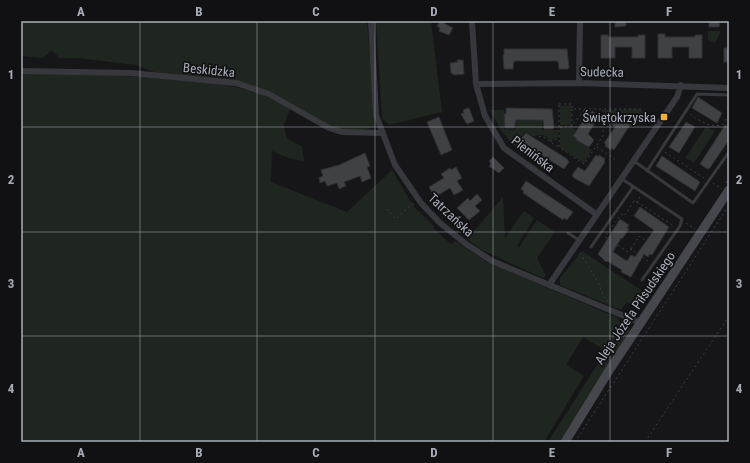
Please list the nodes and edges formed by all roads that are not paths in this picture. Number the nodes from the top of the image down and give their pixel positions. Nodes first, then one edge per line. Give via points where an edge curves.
1 (370, 21) edge
2 (580, 21) edge
3 (472, 22) dead end
4 (21, 71) edge
5 (579, 83) junction
6 (476, 84) junction
7 (681, 85) junction
8 (729, 88) edge
9 (729, 95) edge
10 (383, 133) junction
11 (729, 152) edge
12 (634, 161) junction
13 (647, 170) junction
14 (622, 179) junction
15 (632, 187) junction
16 (726, 190) edge
17 (596, 214) junction
18 (568, 233) dead end
19 (580, 240) junction
20 (591, 247) dead end
21 (642, 280) dead end
22 (549, 285) junction
23 (641, 323) junction
24 (564, 442) edge

1 - 10 street, Tatrzańska via 376,115
2 - 5 street
3 - 6 street, Pienińska
4 - 10 street, Beskidzka via 131,73 236,83 269,94 329,128 342,132
5 - 6 street, Sudecka
5 - 7 street, Sudecka
6 - 17 street, Pienińska via 485,116 504,148
7 - 8 street, Sudecka
7 - 12 street via 677,97
9 - 13 lane via 697,94
10 - 22 street, Tatrzańska via 395,165 421,203 440,223 478,254
11 - 13 lane via 693,203
12 - 13 lane
12 - 14 street
14 - 15 lane
14 - 17 street
15 - 20 lane
15 - 21 lane via 677,216 682,222
16 - 23 main road, Aleja Józefa Piłsudskiego
17 - 19 street
18 - 19 lane
19 - 22 street
22 - 23 street, Tatrzańska
23 - 24 main road, Aleja Józefa Piłsudskiego

